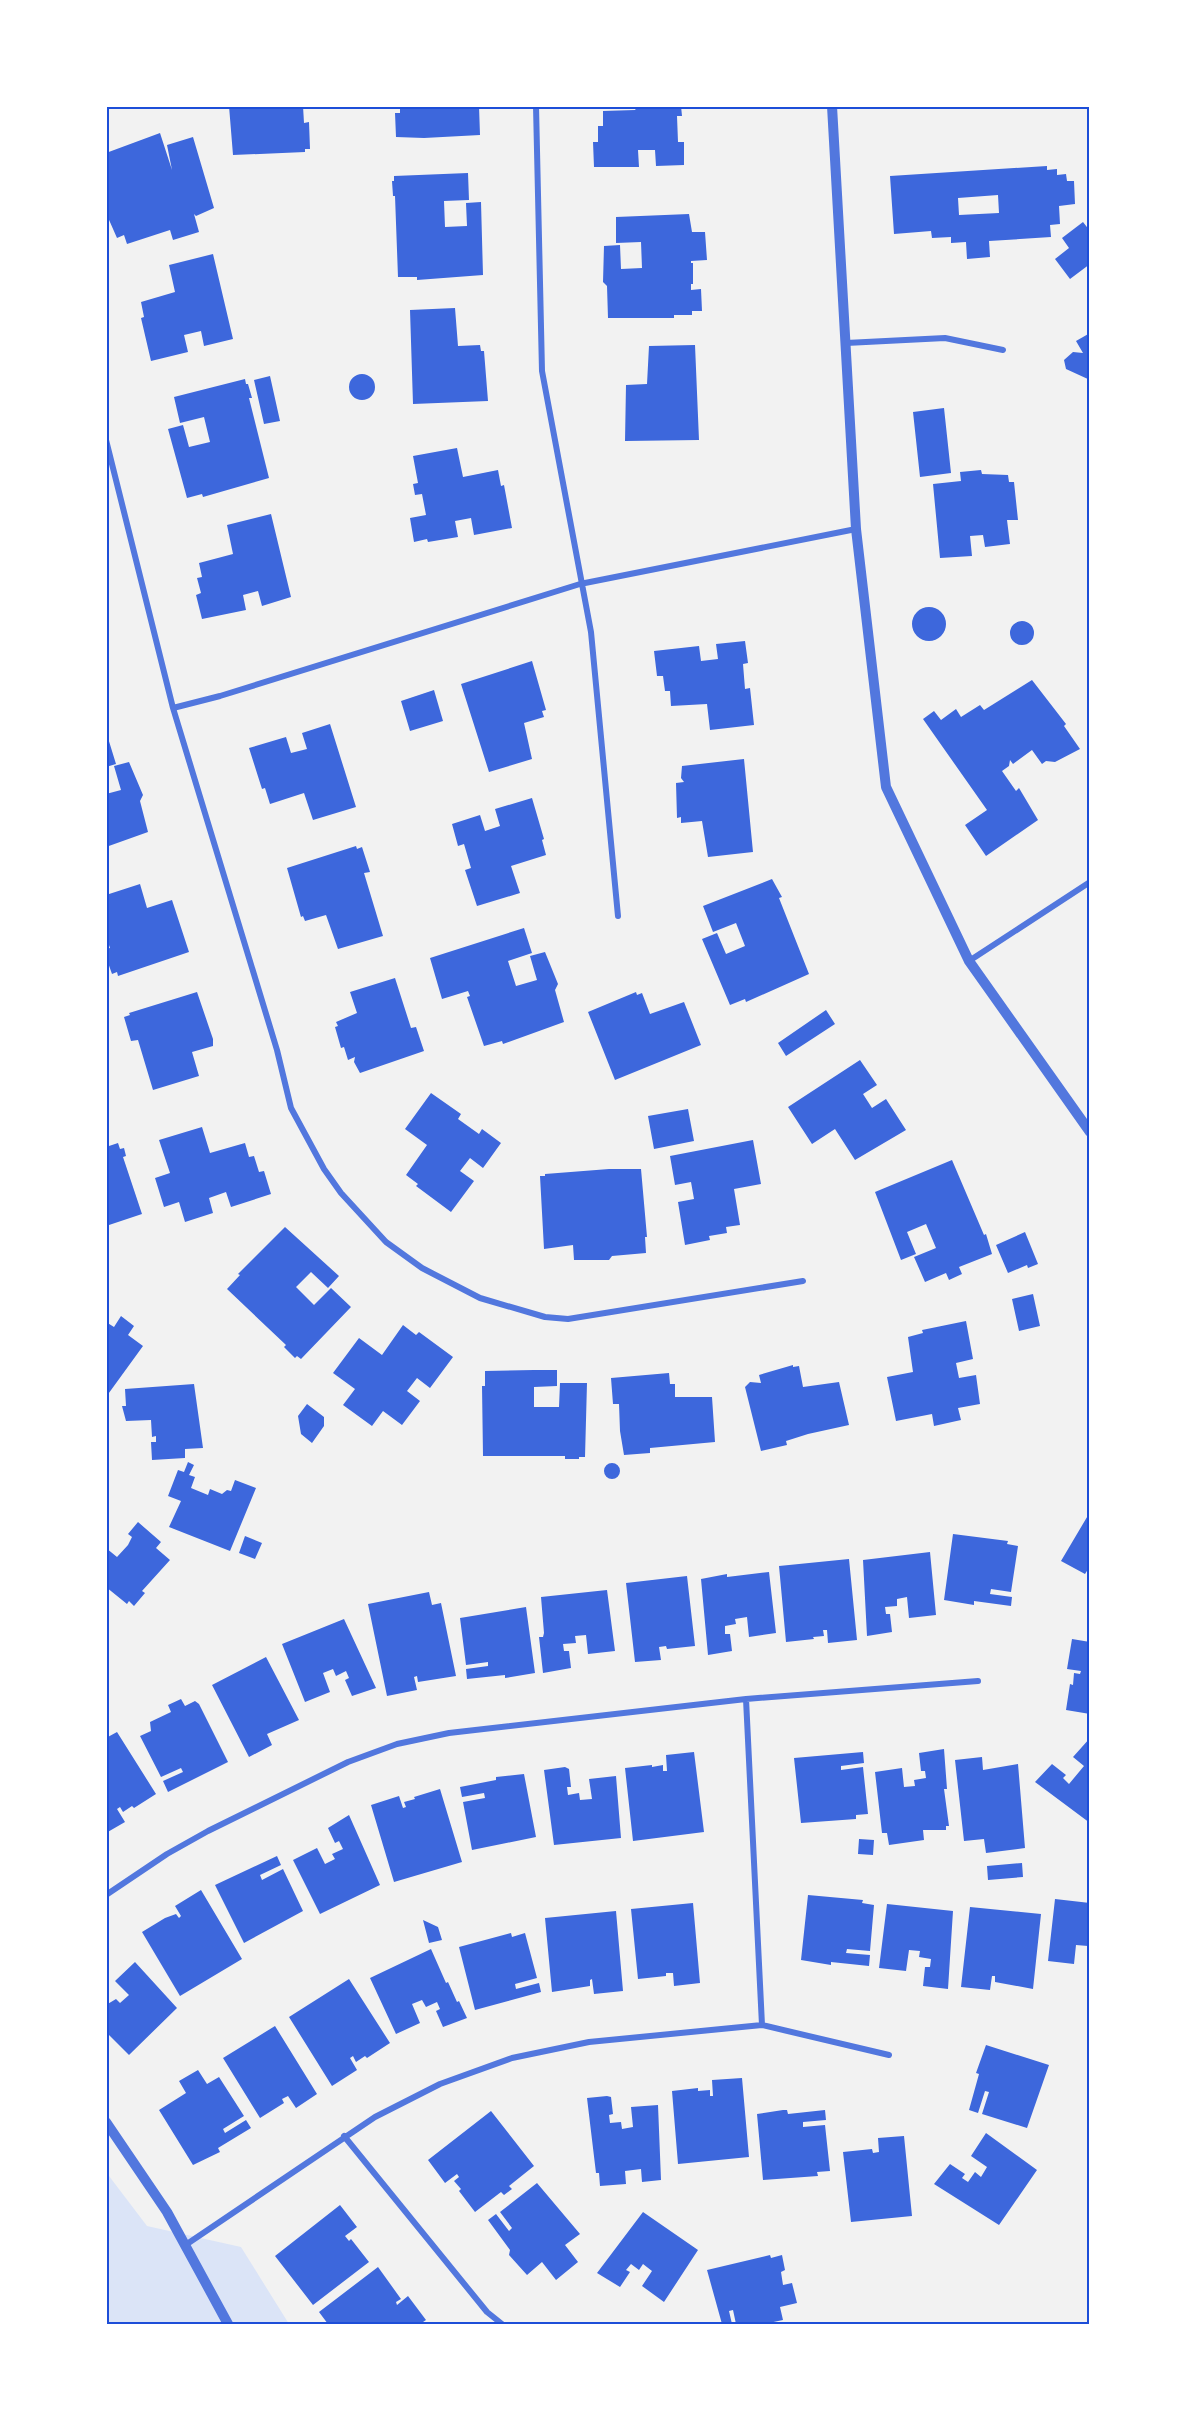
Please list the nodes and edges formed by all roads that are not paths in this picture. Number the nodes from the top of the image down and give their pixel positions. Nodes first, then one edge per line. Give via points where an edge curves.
1 (536, 106) edge
2 (832, 106) edge
3 (846, 342) junction
4 (1003, 350) dead end
5 (106, 440) edge
6 (856, 529) junction
7 (580, 584) junction
8 (172, 708) junction
9 (1089, 882) edge
10 (618, 916) dead end
11 (969, 961) junction
12 (1089, 1132) edge
13 (803, 1281) dead end
14 (978, 1681) dead end
15 (746, 1699) junction
16 (106, 1895) edge
17 (762, 2025) junction
18 (889, 2055) dead end
19 (106, 2122) edge
20 (344, 2136) junction
21 (184, 2246) junction
22 (228, 2325) edge
23 (502, 2325) edge

1 - 7 street via 542,371
2 - 3 street
3 - 4 street via 945,338
3 - 6 street
5 - 8 street
6 - 7 street
6 - 11 street via 886,787
7 - 8 street
7 - 10 street via 591,632
8 - 13 street via 277,1050 291,1108 341,1193 386,1242 422,1268 480,1298 545,1317 568,1319
9 - 11 street
11 - 12 street
14 - 15 street
15 - 16 street via 449,1733 397,1744 348,1762 208,1831
15 - 17 street
17 - 18 street
17 - 20 street via 589,2042 512,2058 423,2091
19 - 21 street via 167,2212
20 - 21 street
20 - 23 street via 487,2312
21 - 22 street

